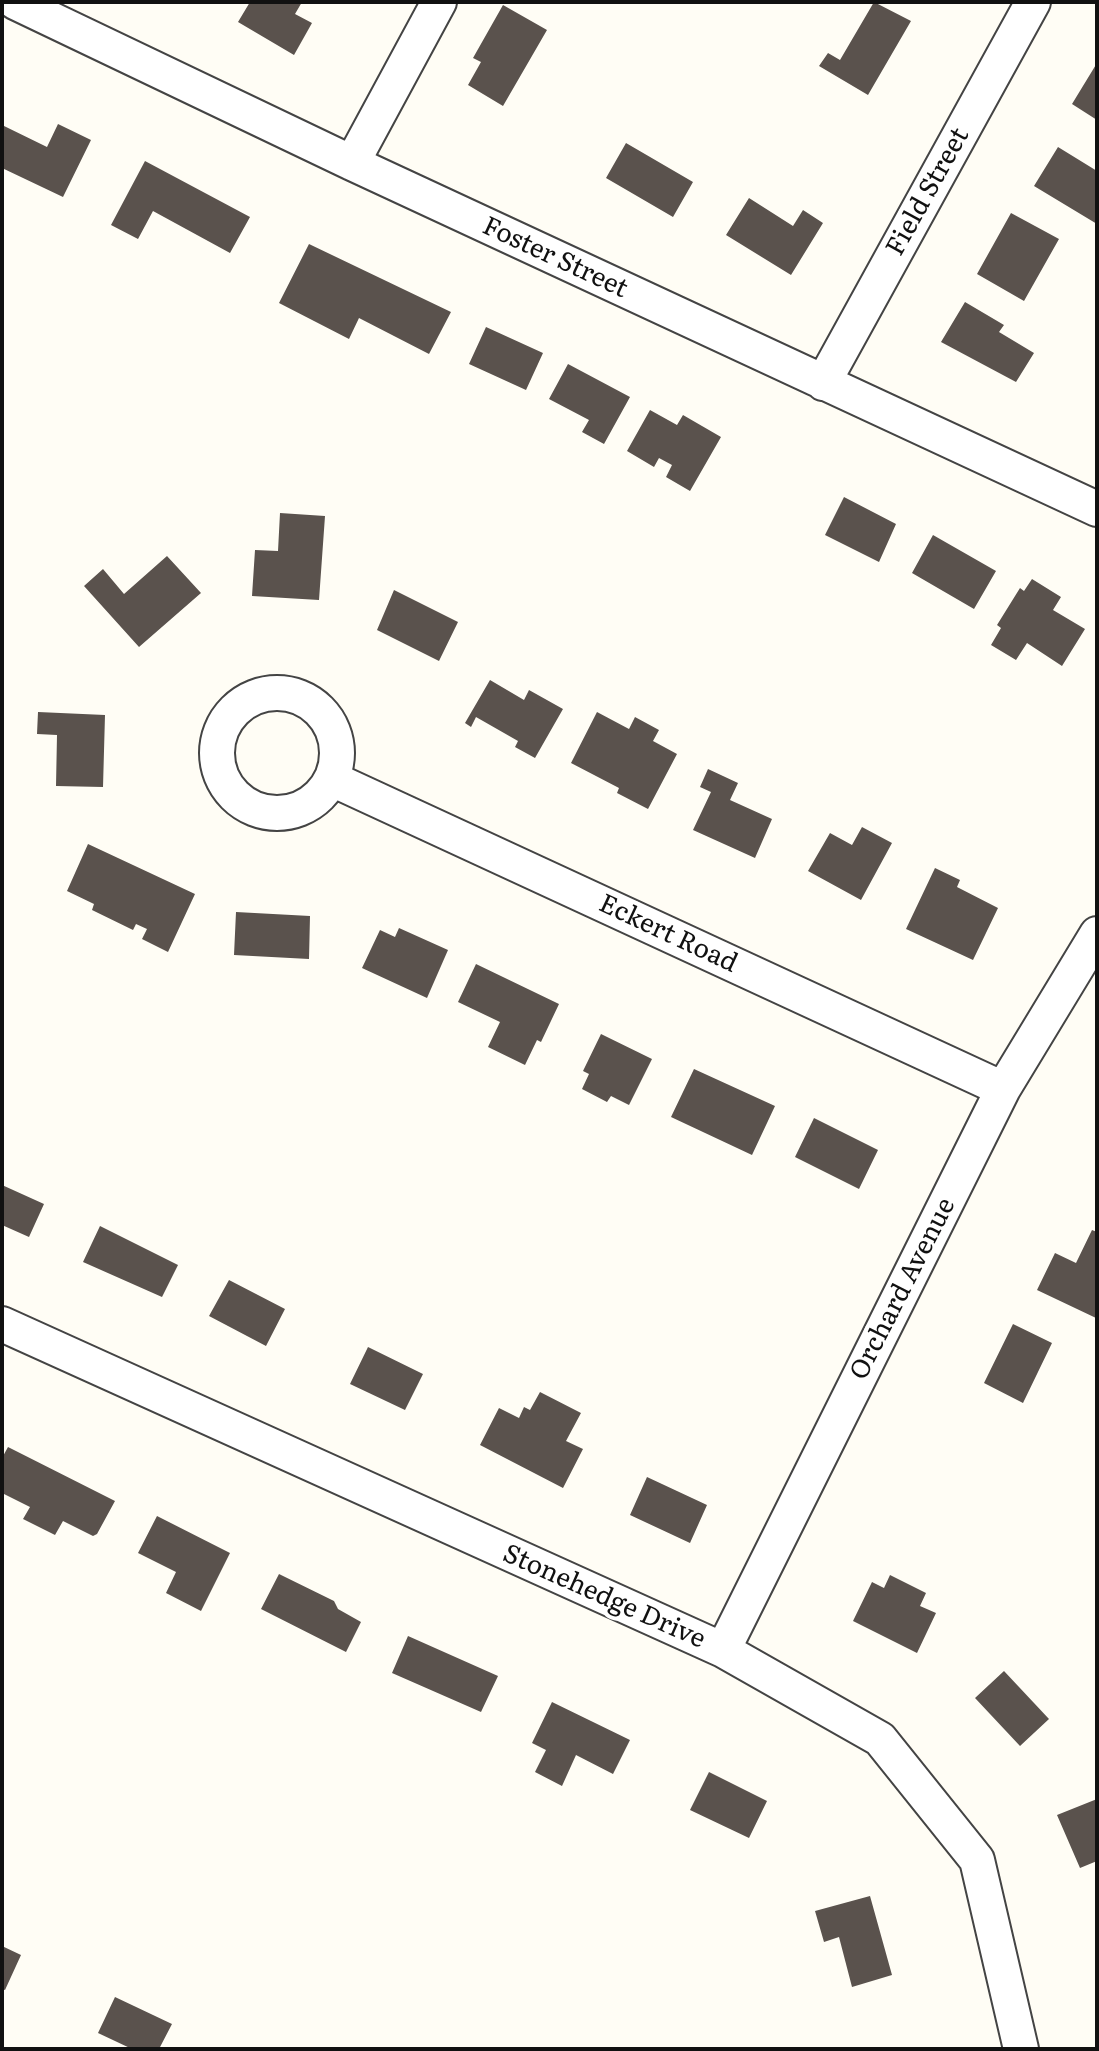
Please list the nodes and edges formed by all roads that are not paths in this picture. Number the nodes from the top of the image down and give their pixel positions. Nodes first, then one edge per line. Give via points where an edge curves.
1 (15, 2) edge
2 (439, 2) edge
3 (1033, 2) edge
4 (352, 163) junction
5 (823, 383) junction
6 (1097, 509) edge
7 (332, 779) dead end
8 (1097, 934) edge
9 (1003, 1089) junction
10 (2, 1324) edge
11 (723, 1650) junction
12 (1021, 2049) edge

1 - 4 street, Foster Street
2 - 4 street
3 - 5 street, Field Street
4 - 5 street, Foster Street
5 - 6 street, Foster Street
7 - 9 street, Eckert Road
8 - 9 street, Orchard Avenue
9 - 11 street, Orchard Avenue
10 - 11 street, Stonehedge Drive
11 - 12 street, Stonehedge Drive via 880,1739 977,1860

